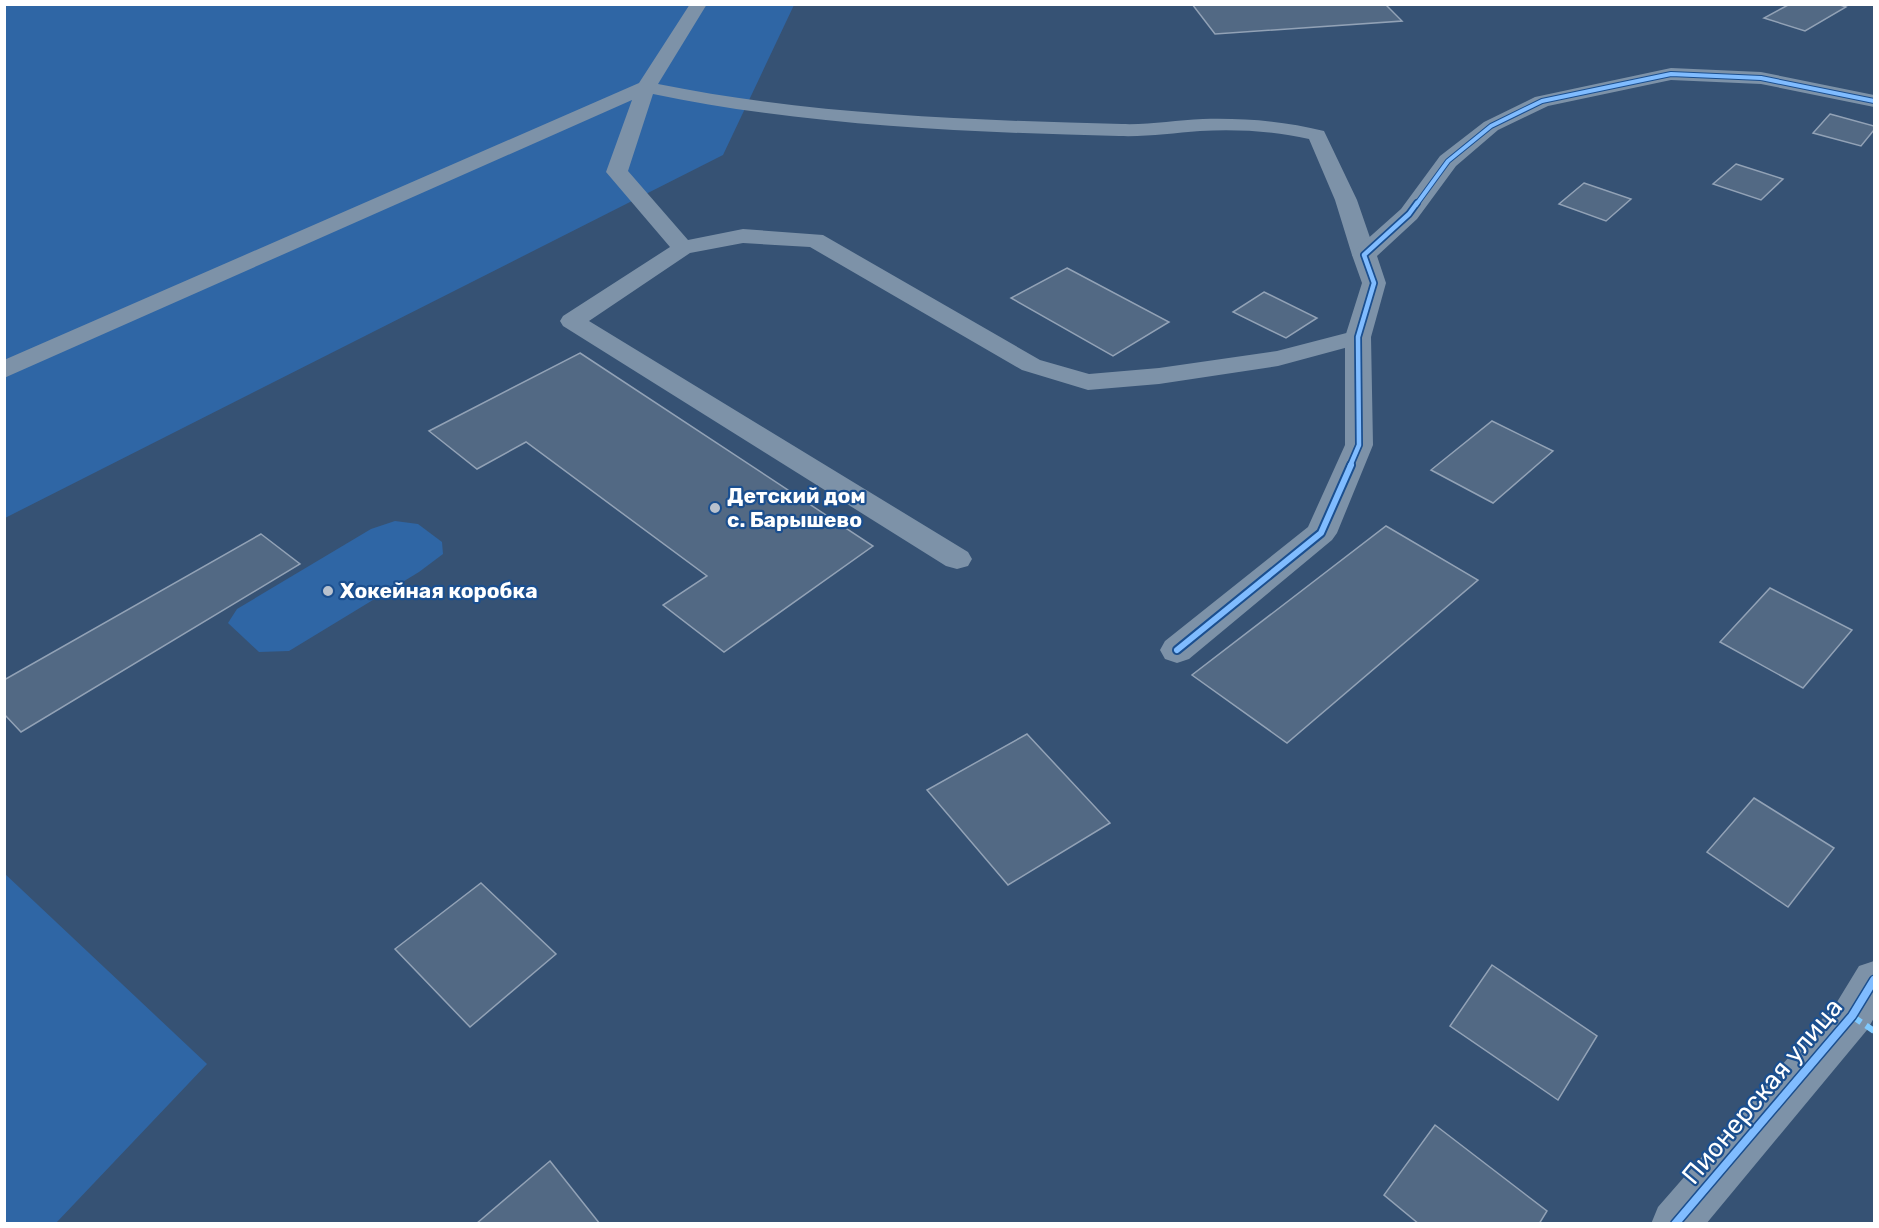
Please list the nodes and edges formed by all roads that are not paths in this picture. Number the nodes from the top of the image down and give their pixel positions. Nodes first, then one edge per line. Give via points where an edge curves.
1 (699, 4) edge
2 (646, 87) junction
3 (1875, 101) edge
4 (683, 248) junction
5 (1364, 255) junction
6 (1358, 338) junction
7 (4, 370) edge
8 (957, 559) dead end
9 (1177, 650) dead end
10 (1875, 980) edge
11 (1676, 1224) edge

1 - 2 lane
2 - 4 lane via 617,172
2 - 5 lane via 800,113 932,125 1144,131 1201,125 1277,126 1317,135 1346,200
2 - 7 lane
3 - 5 street via 1761,78 1671,74 1542,101 1491,126 1448,161 1409,214
4 - 6 lane via 743,236 815,240 1031,365 1089,382 1278,358
4 - 8 lane via 572,321
5 - 6 street via 1374,283
6 - 9 street via 1359,446 1321,533
10 - 11 street, Пионерская улица via 1852,1016

